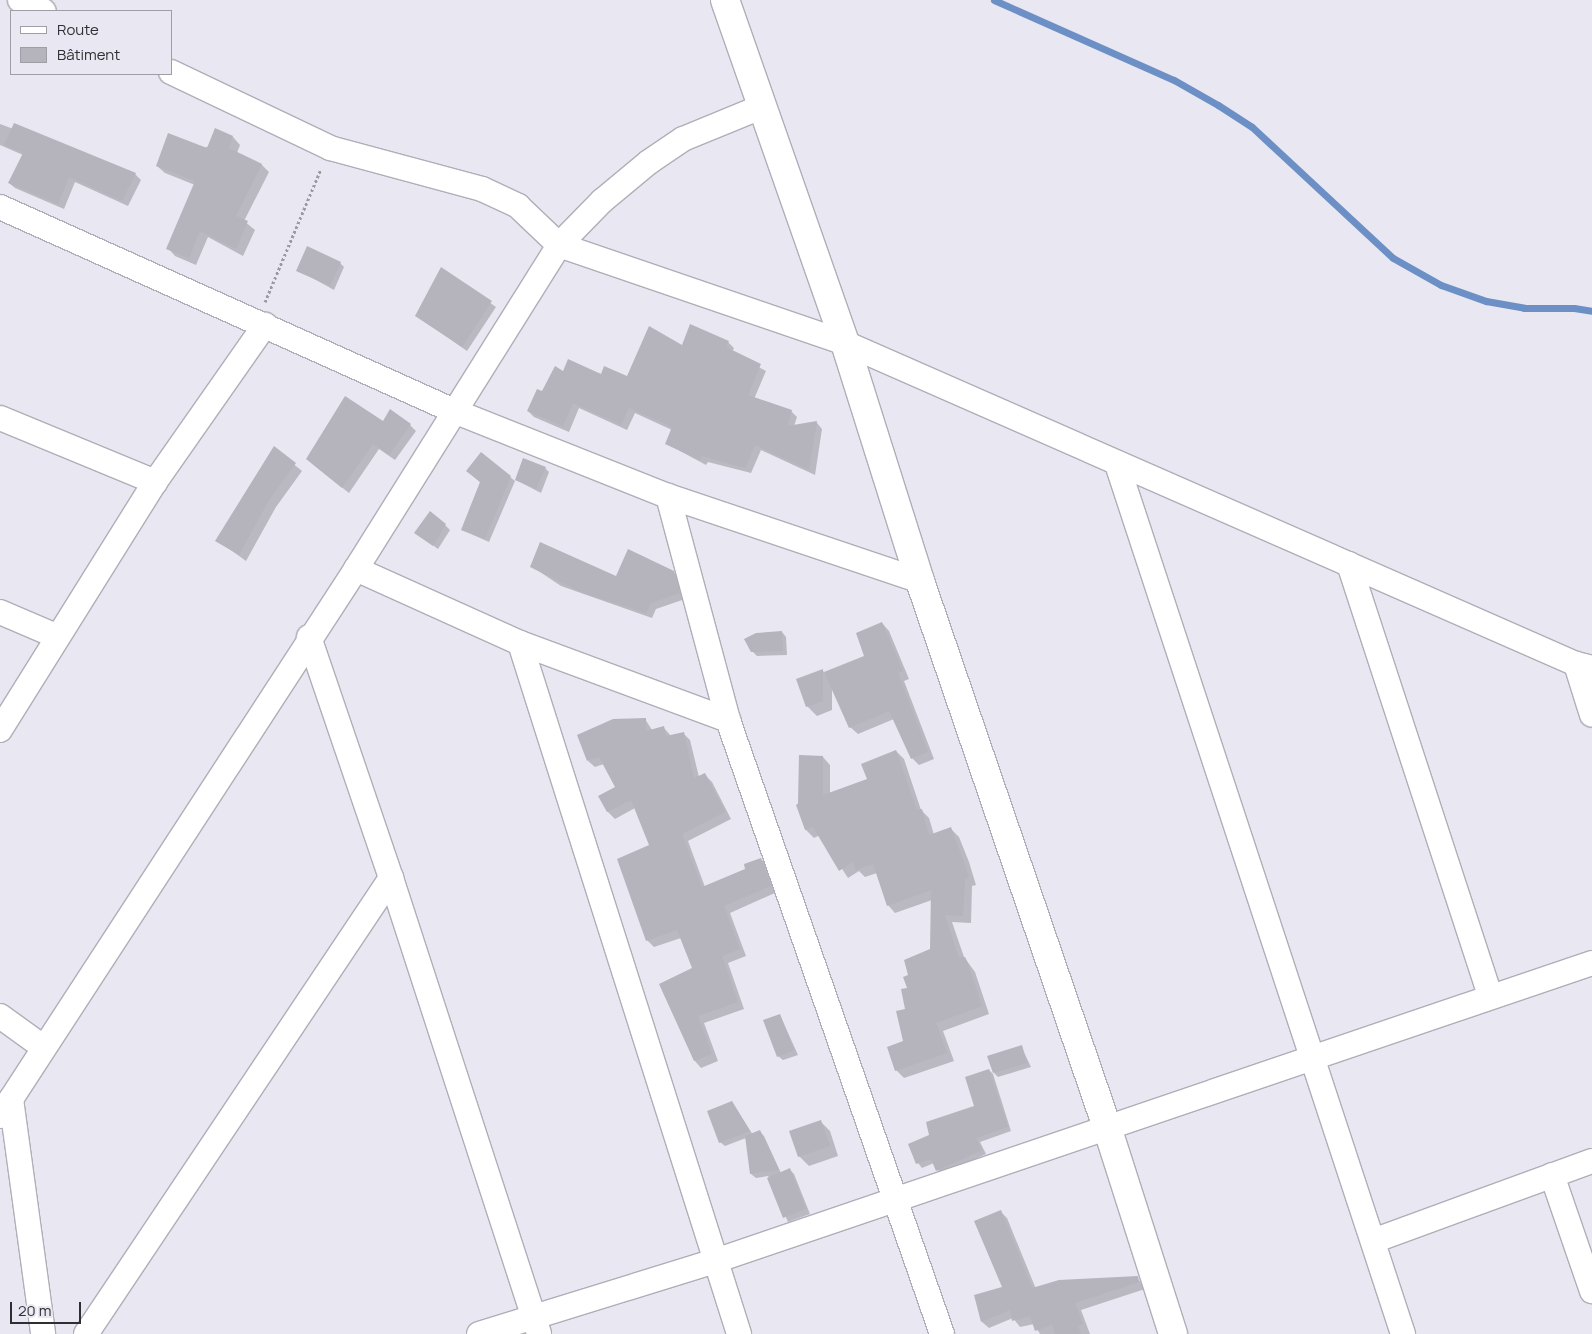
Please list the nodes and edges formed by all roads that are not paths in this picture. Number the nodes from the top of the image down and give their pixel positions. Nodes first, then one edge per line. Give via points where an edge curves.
1 (20, 0) edge
2 (726, 0) edge
3 (42, 10) edge
4 (172, 72) edge
5 (762, 106) junction
6 (0, 207) edge
7 (559, 245) junction
8 (261, 323) junction
9 (845, 343) junction
10 (454, 411) junction
11 (0, 418) edge
12 (1117, 464) junction
13 (155, 482) junction
14 (668, 496) junction
15 (1349, 564) junction
16 (356, 569) junction
17 (920, 581) junction
18 (0, 612) edge
19 (56, 636) junction
20 (309, 638) junction
21 (520, 643) junction
22 (1584, 666) edge
23 (1592, 715) edge
24 (728, 720) junction
25 (0, 730) edge
26 (391, 878) junction
27 (1592, 963) edge
28 (1490, 996) junction
29 (0, 1016) edge
30 (43, 1047) junction
31 (1311, 1057) junction
32 (6, 1108) edge
33 (1108, 1130) junction
34 (1592, 1161) edge
35 (1552, 1176) junction
36 (897, 1200) junction
37 (1373, 1241) junction
38 (715, 1261) junction
39 (1592, 1291) edge
40 (536, 1325) edge
41 (44, 1334) edge
42 (86, 1334) edge
43 (479, 1334) edge
44 (740, 1334) edge
45 (942, 1334) edge
46 (1173, 1334) edge
47 (1403, 1334) edge

1 - 3 street
2 - 5 street
4 - 7 street via 330,148 482,188 518,206
5 - 7 street via 683,139 649,162
5 - 9 street
6 - 8 street
7 - 9 street
7 - 10 street
8 - 10 street
8 - 13 street
9 - 12 street
9 - 17 street
10 - 14 street
10 - 16 street
11 - 13 street
12 - 15 street
12 - 31 street
13 - 19 street
14 - 17 street
14 - 24 street
15 - 22 street
15 - 28 street
16 - 20 street
16 - 21 street
17 - 33 street
18 - 19 street
19 - 25 street
20 - 26 street
20 - 30 street
21 - 24 street
21 - 38 street
22 - 23 street
24 - 36 street
26 - 40 street
26 - 42 street
27 - 28 street
28 - 31 street
29 - 30 street
30 - 32 street
31 - 33 street
31 - 37 street
32 - 41 street
33 - 36 street
33 - 46 street
34 - 35 street
35 - 37 street
35 - 39 street
36 - 38 street
36 - 45 street
37 - 47 street
38 - 40 street
38 - 44 street
40 - 43 street

